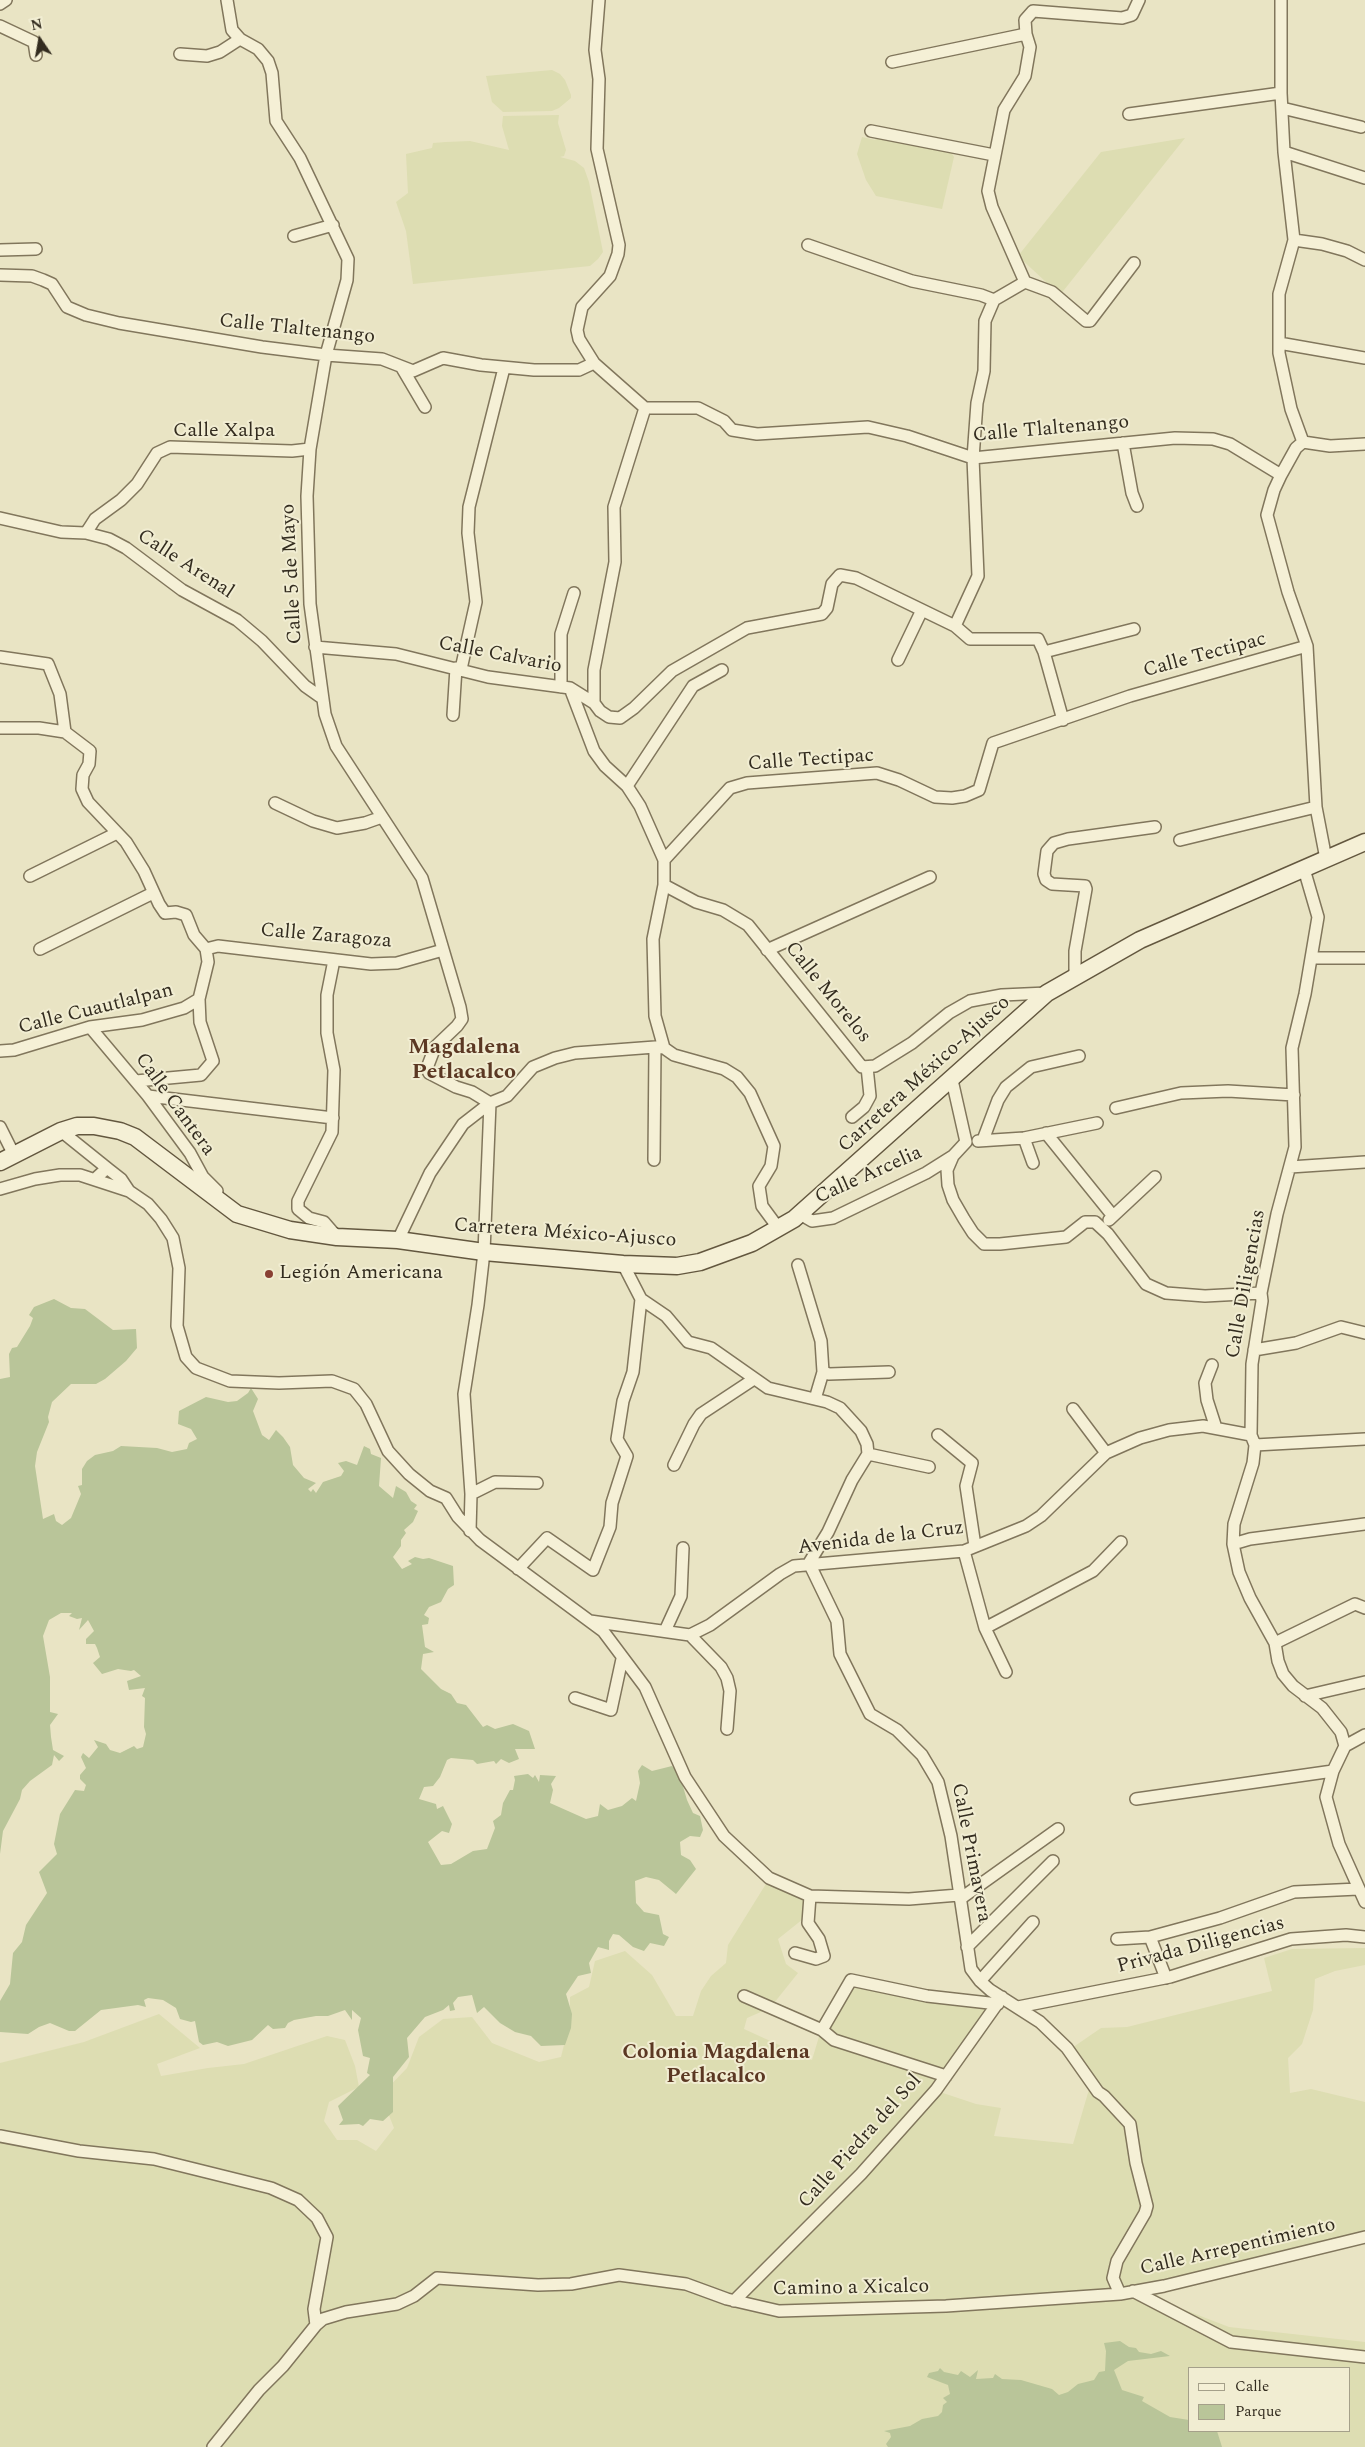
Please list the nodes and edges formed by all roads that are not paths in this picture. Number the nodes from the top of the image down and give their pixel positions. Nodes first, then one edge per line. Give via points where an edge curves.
1 (6, 0) edge
2 (227, 0) edge
3 (599, 0) edge
4 (1139, 0) edge
5 (1281, 0) edge
6 (0, 4) edge
7 (0, 26) edge
8 (1026, 34) junction
9 (240, 39) junction
10 (36, 54) dead end
11 (180, 54) dead end
12 (892, 62) dead end
13 (1281, 93) junction
14 (1282, 108) junction
15 (1129, 114) dead end
16 (1361, 127) dead end
17 (871, 131) dead end
18 (1284, 152) junction
19 (994, 155) junction
20 (1365, 178) edge
21 (333, 225) junction
22 (294, 236) dead end
23 (1294, 240) junction
24 (808, 245) dead end
25 (36, 249) dead end
26 (0, 250) edge
27 (1365, 260) edge
28 (1134, 263) dead end
29 (0, 275) edge
30 (1025, 282) junction
31 (994, 300) junction
32 (1279, 343) junction
33 (326, 355) junction
34 (1365, 358) edge
35 (594, 364) junction
36 (402, 368) junction
37 (504, 368) junction
38 (425, 407) dead end
39 (646, 408) junction
40 (1303, 442) junction
41 (1123, 443) junction
42 (1365, 444) edge
43 (310, 449) junction
44 (973, 458) junction
45 (1281, 474) junction
46 (1137, 506) dead end
47 (0, 518) edge
48 (86, 533) junction
49 (574, 593) dead end
50 (922, 610) junction
51 (955, 626) junction
52 (1134, 629) dead end
53 (1307, 646) junction
54 (315, 647) junction
55 (1044, 652) junction
56 (0, 657) edge
57 (898, 660) dead end
58 (458, 668) junction
59 (722, 670) dead end
60 (566, 688) junction
61 (322, 698) junction
62 (594, 703) junction
63 (453, 715) dead end
64 (1063, 720) junction
65 (0, 728) edge
66 (66, 732) junction
67 (627, 786) junction
68 (275, 804) dead end
69 (1316, 807) junction
70 (382, 817) junction
71 (1155, 827) dead end
72 (117, 833) junction
73 (1180, 840) dead end
74 (1365, 842) edge
75 (1326, 859) junction
76 (664, 860) junction
77 (1304, 869) junction
78 (30, 876) dead end
79 (930, 877) dead end
80 (664, 885) junction
81 (153, 893) junction
82 (40, 949) dead end
83 (206, 949) junction
84 (443, 950) junction
85 (768, 950) junction
86 (1311, 958) junction
87 (1365, 958) edge
88 (334, 960) junction
89 (1075, 977) junction
90 (1047, 993) junction
91 (199, 999) junction
92 (90, 1027) junction
93 (659, 1048) junction
94 (0, 1051) edge
95 (1079, 1056) dead end
96 (867, 1067) junction
97 (952, 1080) junction
98 (136, 1081) junction
99 (1294, 1095) junction
100 (148, 1096) junction
101 (490, 1103) junction
102 (1116, 1108) dead end
103 (852, 1117) dead end
104 (333, 1118) junction
105 (1097, 1123) dead end
106 (0, 1127) edge
107 (61, 1131) junction
108 (1046, 1133) junction
109 (1024, 1138) junction
110 (983, 1140) junction
111 (966, 1142) junction
112 (953, 1156) junction
113 (7, 1158) edge
114 (654, 1160) dead end
115 (1365, 1162) edge
116 (1033, 1163) dead end
117 (1290, 1167) junction
118 (107, 1168) junction
119 (1155, 1177) dead end
120 (95, 1179) junction
121 (0, 1189) edge
122 (129, 1191) junction
123 (226, 1206) junction
124 (800, 1214) junction
125 (1113, 1216) junction
126 (780, 1228) junction
127 (1102, 1229) junction
128 (337, 1237) junction
129 (398, 1240) junction
130 (484, 1252) junction
131 (623, 1264) junction
132 (798, 1265) dead end
133 (1261, 1293) junction
134 (642, 1299) junction
135 (1365, 1333) edge
136 (1254, 1350) junction
137 (1212, 1365) dead end
138 (823, 1372) junction
139 (888, 1372) dead end
140 (754, 1379) junction
141 (815, 1399) junction
142 (1074, 1409) dead end
143 (1216, 1428) junction
144 (938, 1435) dead end
145 (1365, 1439) edge
146 (1253, 1440) junction
147 (1106, 1453) junction
148 (868, 1454) junction
149 (674, 1465) dead end
150 (929, 1467) dead end
151 (537, 1483) dead end
152 (470, 1494) junction
153 (1365, 1524) edge
154 (470, 1531) junction
155 (1121, 1542) dead end
156 (1233, 1544) junction
157 (683, 1548) dead end
158 (969, 1549) junction
159 (809, 1564) junction
160 (518, 1569) junction
161 (1365, 1608) edge
162 (588, 1620) junction
163 (986, 1628) junction
164 (665, 1631) junction
165 (690, 1635) junction
166 (1275, 1643) junction
167 (622, 1659) junction
168 (1006, 1672) dead end
169 (1365, 1682) edge
170 (1305, 1696) junction
171 (575, 1698) dead end
172 (727, 1728) dead end
173 (1365, 1735) edge
174 (1345, 1746) junction
175 (1333, 1771) junction
176 (1136, 1799) dead end
177 (1058, 1829) dead end
178 (1053, 1861) dead end
179 (1358, 1889) junction
180 (810, 1896) junction
181 (959, 1897) junction
182 (1365, 1902) edge
183 (1033, 1922) dead end
184 (1150, 1937) junction
185 (1365, 1937) edge
186 (1117, 1939) dead end
187 (967, 1947) junction
188 (795, 1953) dead end
189 (1166, 1978) junction
190 (980, 1981) junction
191 (744, 1996) dead end
192 (1000, 2000) junction
193 (1018, 2007) junction
194 (822, 2030) junction
195 (946, 2076) junction
196 (0, 2136) edge
197 (1365, 2237) edge
198 (1134, 2292) junction
199 (1120, 2294) junction
200 (734, 2301) junction
201 (316, 2325) junction
202 (1365, 2357) edge
203 (212, 2447) edge

1 - 6 street
2 - 9 street via 229,22
3 - 35 street via 595,50 599,79 597,149 618,254 610,276 588,298 578,318 580,339
4 - 8 street via 1132,15 1122,18 1033,11 1025,20
5 - 13 street
7 - 10 street via 34,42
8 - 12 street
8 - 19 street via 1030,47 1025,76 1004,110
9 - 11 street via 207,56
9 - 21 street, Calle 5 de Mayo via 258,48 268,61 276,121 300,158
13 - 14 street
13 - 15 street
14 - 16 street
14 - 18 street
17 - 19 street
18 - 20 street
18 - 23 street
19 - 30 street via 988,191
21 - 22 street
21 - 33 street, Calle 5 de Mayo via 349,269
23 - 27 street via 1347,251
23 - 32 street via 1279,294
24 - 31 street via 912,281
25 - 26 street
28 - 30 street via 1090,321 1052,292
29 - 33 street, Calle Tlaltenango via 32,276 52,284 67,307 86,315 166,332
30 - 31 street
31 - 44 street via 985,321 984,371 977,403
32 - 34 street
32 - 40 street via 1282,374
33 - 36 street, Calle Tlaltenango via 382,358
33 - 43 street, Calle 5 de Mayo
35 - 37 street, Calle Tlaltenango via 579,370 563,371
35 - 39 street
36 - 37 street, Calle Tlaltenango via 413,371 443,358
36 - 38 street
37 - 58 street via 469,507 468,533 476,602
39 - 44 street, Calle Tlaltenango via 698,408 724,421 732,430 757,434 868,428 907,436
39 - 62 street via 614,508 615,562 594,670
40 - 42 street via 1330,446
40 - 45 street
41 - 44 street, Calle Tlaltenango
41 - 45 street, Calle Tlaltenango via 1175,438 1213,439 1230,444
41 - 46 street
43 - 48 street, Calle Xalpa via 170,447 158,453 137,484 95,519
43 - 54 street, Calle 5 de Mayo via 307,496 310,604
44 - 51 street via 978,576
45 - 53 street via 1267,515
47 - 48 street, Calle Arenal via 61,532
48 - 61 street, Calle Arenal via 126,548 182,590 237,620 305,686
49 - 60 street via 561,634
50 - 51 street
50 - 57 street
50 - 62 street via 856,578 840,575 832,584 825,612 818,617 748,628 672,671 620,718 609,717
51 - 55 street via 970,639 1038,639
52 - 55 street
53 - 64 street, Calle Tectipac via 1130,696
53 - 69 street
54 - 58 street, Calle Calvario via 396,654
54 - 61 street, Calle 5 de Mayo
55 - 64 street
56 - 66 street via 48,664 60,694
58 - 60 street, Calle Calvario via 488,677
58 - 63 street
59 - 67 street via 693,686
60 - 62 street
60 - 67 street, Calle Calvario via 594,752
61 - 70 street, Calle 5 de Mayo via 336,746
64 - 76 street, Calle Tectipac via 993,743 978,790 965,796 935,797 877,773 738,785 730,788
65 - 66 street
66 - 72 street via 90,751 82,789 88,802
67 - 76 street, Calle Calvario via 640,806
68 - 70 street via 337,828
69 - 73 street
69 - 75 street
70 - 84 street, Calle 5 de Mayo via 422,878
71 - 89 street via 1068,839 1054,843 1047,851 1046,880 1052,884 1085,886 1086,889 1075,951
72 - 78 street
72 - 81 street via 144,871
74 - 75 main road, Carretera México-Ajusco
75 - 77 main road, Carretera México-Ajusco
76 - 80 street
77 - 86 street, Calle Diligencias via 1318,917
77 - 89 main road, Carretera México-Ajusco via 1140,940
79 - 85 street
80 - 85 street, Calle Morelos via 696,902 723,910 748,925
80 - 93 street via 653,939
81 - 82 street
81 - 83 street via 165,913 186,915 194,935
83 - 88 street, Calle Zaragoza via 218,946
83 - 91 street, Calle Cuautlalpan via 208,962
84 - 88 street, Calle Zaragoza via 397,963
84 - 101 street, Calle 5 de Mayo via 462,1018 435,1047 427,1068 435,1078 472,1092
85 - 96 street, Calle Morelos via 862,1067
86 - 87 street
86 - 99 street, Calle Diligencias via 1292,1048
88 - 104 street via 327,995 327,1033 334,1070
89 - 90 main road, Carretera México-Ajusco
90 - 96 street, Calle Morelos via 970,1001 912,1043 875,1066
90 - 97 main road, Carretera México-Ajusco
91 - 92 street, Calle Cuautlalpan via 184,1008 142,1020
91 - 98 street, Calle Cuautlalpan via 200,1022 214,1062 201,1075
92 - 94 street, Calle Cuautlalpan via 14,1050
92 - 98 street, Calle Cantera
93 - 101 street via 576,1053 555,1058 533,1067 507,1096
93 - 114 street
93 - 126 street via 724,1069 737,1077 750,1093 774,1146 771,1166 759,1186 762,1206
95 - 110 street via 1031,1067 1006,1087
96 - 103 street via 870,1096 864,1107
97 - 111 street
97 - 124 main road, Carretera México-Ajusco
98 - 100 street, Calle Cantera
99 - 102 street via 1181,1093
99 - 117 street, Calle Diligencias via 1295,1147
100 - 104 street
100 - 123 street, Calle Cantera via 190,1153 203,1178 223,1197
101 - 129 street via 463,1124 440,1158
101 - 130 street
104 - 128 street via 330,1138 298,1201 298,1209 309,1218 324,1222
105 - 108 street
106 - 113 street
107 - 113 main road, Carretera México-Ajusco
107 - 118 street
107 - 123 main road, Carretera México-Ajusco via 77,1126 94,1126 136,1138
108 - 109 street
108 - 125 street
109 - 110 street
109 - 116 street
110 - 111 street
111 - 112 street, Calle Arcelia
112 - 124 street, Calle Arcelia via 926,1173 833,1218 812,1221
112 - 127 street, Calle Arcelia via 947,1170 952,1200 984,1244 1066,1237 1085,1222 1095,1222
115 - 117 street
117 - 133 street, Calle Diligencias
118 - 120 street
118 - 122 street via 121,1179
119 - 125 street
120 - 121 street via 60,1175
120 - 122 street
122 - 154 street via 148,1204 173,1238 179,1268 177,1326 186,1357 196,1368 230,1381 279,1384 332,1381 354,1389 366,1404 388,1451 409,1474 430,1491 446,1498
123 - 128 main road, Carretera México-Ajusco via 252,1220
124 - 126 main road, Carretera México-Ajusco
125 - 127 street
126 - 131 main road, Carretera México-Ajusco via 752,1243 700,1262 677,1266
127 - 133 street via 1146,1284 1166,1293 1205,1296
128 - 129 main road, Carretera México-Ajusco
129 - 130 main road, Carretera México-Ajusco
130 - 131 main road, Carretera México-Ajusco
130 - 152 street via 464,1394
131 - 134 street
132 - 138 street via 821,1341
133 - 136 street, Calle Diligencias
134 - 140 street via 666,1316 688,1342 711,1348
134 - 160 street via 633,1372 623,1401 617,1440 627,1456 612,1502 610,1527 593,1570 547,1538
135 - 136 street via 1341,1327 1296,1342
136 - 146 street, Calle Diligencias
137 - 143 street via 1205,1383
138 - 139 street
138 - 141 street
140 - 141 street via 768,1388
140 - 149 street via 701,1414
141 - 148 street via 840,1408 851,1419 864,1438
142 - 147 street
143 - 146 street, Avenida de la Cruz
143 - 147 street, Avenida de la Cruz via 1203,1426 1169,1430
144 - 158 street via 972,1463 966,1486
145 - 146 street, Avenida de la Cruz
146 - 156 street, Calle Diligencias via 1253,1463 1234,1524
147 - 158 street, Avenida de la Cruz via 1041,1516 1026,1526
148 - 150 street
148 - 159 street
151 - 152 street via 495,1482
152 - 154 street
153 - 156 street
154 - 160 street
155 - 163 street via 1093,1571
156 - 166 street, Calle Diligencias via 1239,1572 1250,1598
157 - 164 street via 681,1596
158 - 159 street, Avenida de la Cruz
158 - 163 street
159 - 165 street, Avenida de la Cruz via 794,1566 780,1574 710,1625
159 - 181 street, Calle Primavera via 836,1621 840,1654 870,1714 897,1730 922,1755 938,1782 951,1836
160 - 162 street
161 - 166 street via 1355,1604
162 - 164 street
162 - 167 street via 603,1631
163 - 168 street
164 - 165 street
165 - 172 street via 721,1667 726,1678 730,1692
166 - 170 street, Calle Diligencias via 1283,1674
167 - 171 street via 611,1710
167 - 180 street via 645,1687 684,1777 724,1836 769,1878
169 - 170 street
170 - 174 street, Calle Diligencias via 1334,1721
173 - 174 street
174 - 175 street
175 - 176 street
175 - 179 street via 1326,1797 1331,1820
177 - 181 street
178 - 187 street
179 - 182 street
179 - 184 street via 1294,1892 1220,1918
180 - 181 street
180 - 188 street via 808,1923 819,1939 824,1956 816,1959
181 - 187 street, Calle Primavera
183 - 190 street
184 - 186 street
184 - 189 street
185 - 189 street, Privada Diligencias via 1346,1934 1291,1940
187 - 190 street, Calle Primavera via 971,1969
189 - 193 street, Privada Diligencias
190 - 192 street, Calle Primavera
191 - 194 street
192 - 193 street, Calle Primavera
192 - 194 street via 927,1996 851,1980
192 - 195 street, Calle Piedra del Sol
193 - 199 street, Calle Primavera via 1040,2022 1066,2048 1098,2092 1130,2124 1147,2206 1117,2261 1113,2278
194 - 195 street via 834,2040
195 - 200 street, Calle Piedra del Sol via 861,2174
196 - 201 street via 154,2159 271,2188 298,2200 318,2218 327,2237 314,2309
197 - 198 street, Calle Arrepentimiento
198 - 199 street, Calle Arrepentimiento
198 - 202 street via 1232,2342
199 - 200 street, Camino a Xicalco via 946,2306 808,2311 779,2311
200 - 201 street, Camino a Xicalco via 686,2284 620,2275 571,2284 538,2285 437,2278 414,2296 397,2304 346,2312
201 - 203 street

